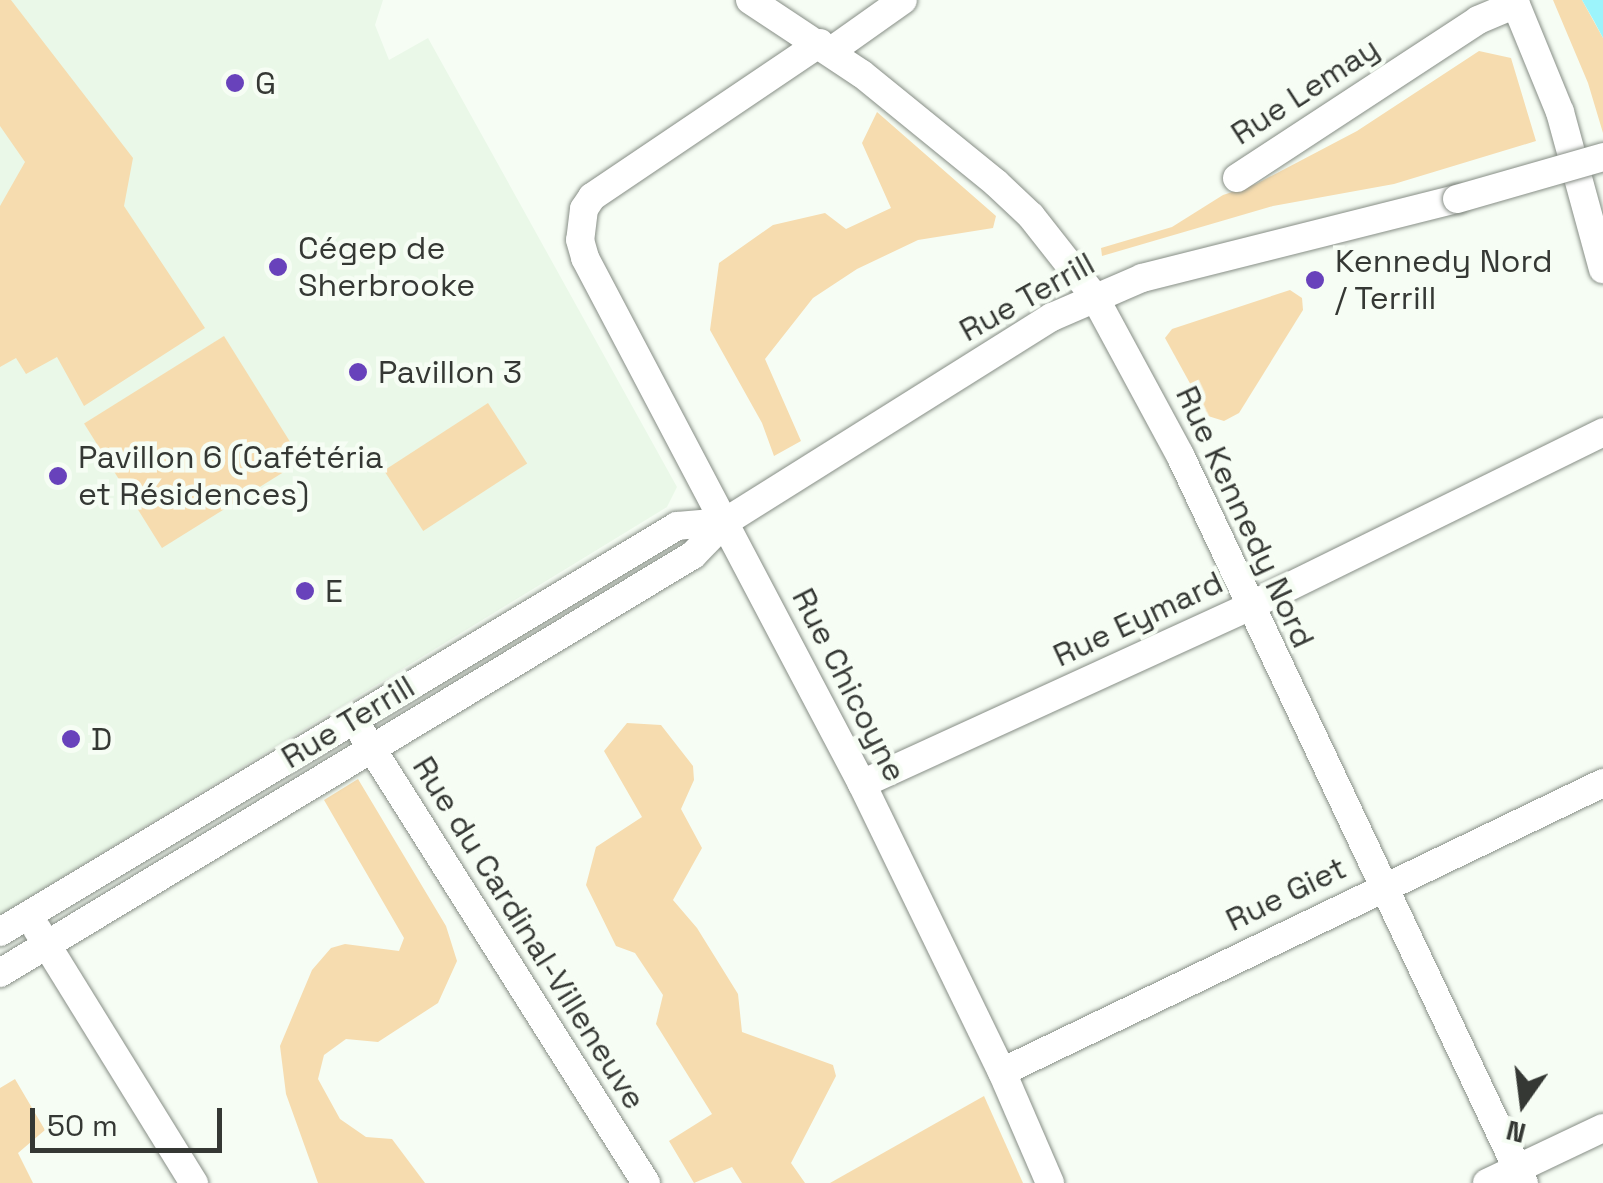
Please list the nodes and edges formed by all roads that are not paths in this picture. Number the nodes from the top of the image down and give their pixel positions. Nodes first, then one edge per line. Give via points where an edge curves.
1 (750, 0) edge
2 (903, 0) edge
3 (1515, 2) edge
4 (826, 47) junction
5 (1603, 157) edge
6 (1237, 178) dead end
7 (1603, 269) edge
8 (1094, 296) junction
9 (1603, 432) edge
10 (724, 522) junction
11 (1248, 607) junction
12 (354, 719) junction
13 (371, 750) junction
14 (1603, 783) edge
15 (862, 784) junction
16 (1384, 885) junction
17 (28, 915) junction
18 (0, 932) edge
19 (47, 945) junction
20 (0, 973) edge
21 (1002, 1072) junction
22 (1603, 1128) edge
23 (1521, 1176) edge
24 (194, 1183) edge
25 (646, 1183) edge
26 (1050, 1183) edge
27 (1487, 1183) edge

1 - 4 street, Rue Kennedy Nord
2 - 4 street
3 - 6 street, Rue Lemay
3 - 7 street via 1560,112
4 - 8 street, Rue Kennedy Nord via 996,183
4 - 10 street, Rue Chicoyne via 592,198 581,224 586,258
5 - 8 street, Rue Terrill, bridge
8 - 10 street, Rue Terrill
8 - 11 street, Rue Kennedy Nord via 1180,455
9 - 11 street, Rue Eymard
10 - 12 street, Rue Terrill via 677,526
10 - 13 street, Rue Terrill via 693,555
10 - 15 street, Rue Chicoyne
11 - 15 street, Rue Eymard
11 - 16 street, Rue Kennedy Nord
12 - 13 street, Rue du Cardinal-Villeneuve
12 - 17 street, Rue Terrill
13 - 19 street, Rue Terrill
13 - 25 street, Rue du Cardinal-Villeneuve
14 - 16 street, Rue Giet
15 - 21 street, Rue Chicoyne
16 - 21 street, Rue Giet
16 - 23 street, Rue Kennedy Nord
17 - 18 street, Rue Terrill
17 - 19 street
19 - 20 street, Rue Terrill
19 - 24 street
21 - 26 street, Rue Chicoyne
22 - 23 street
23 - 27 street

